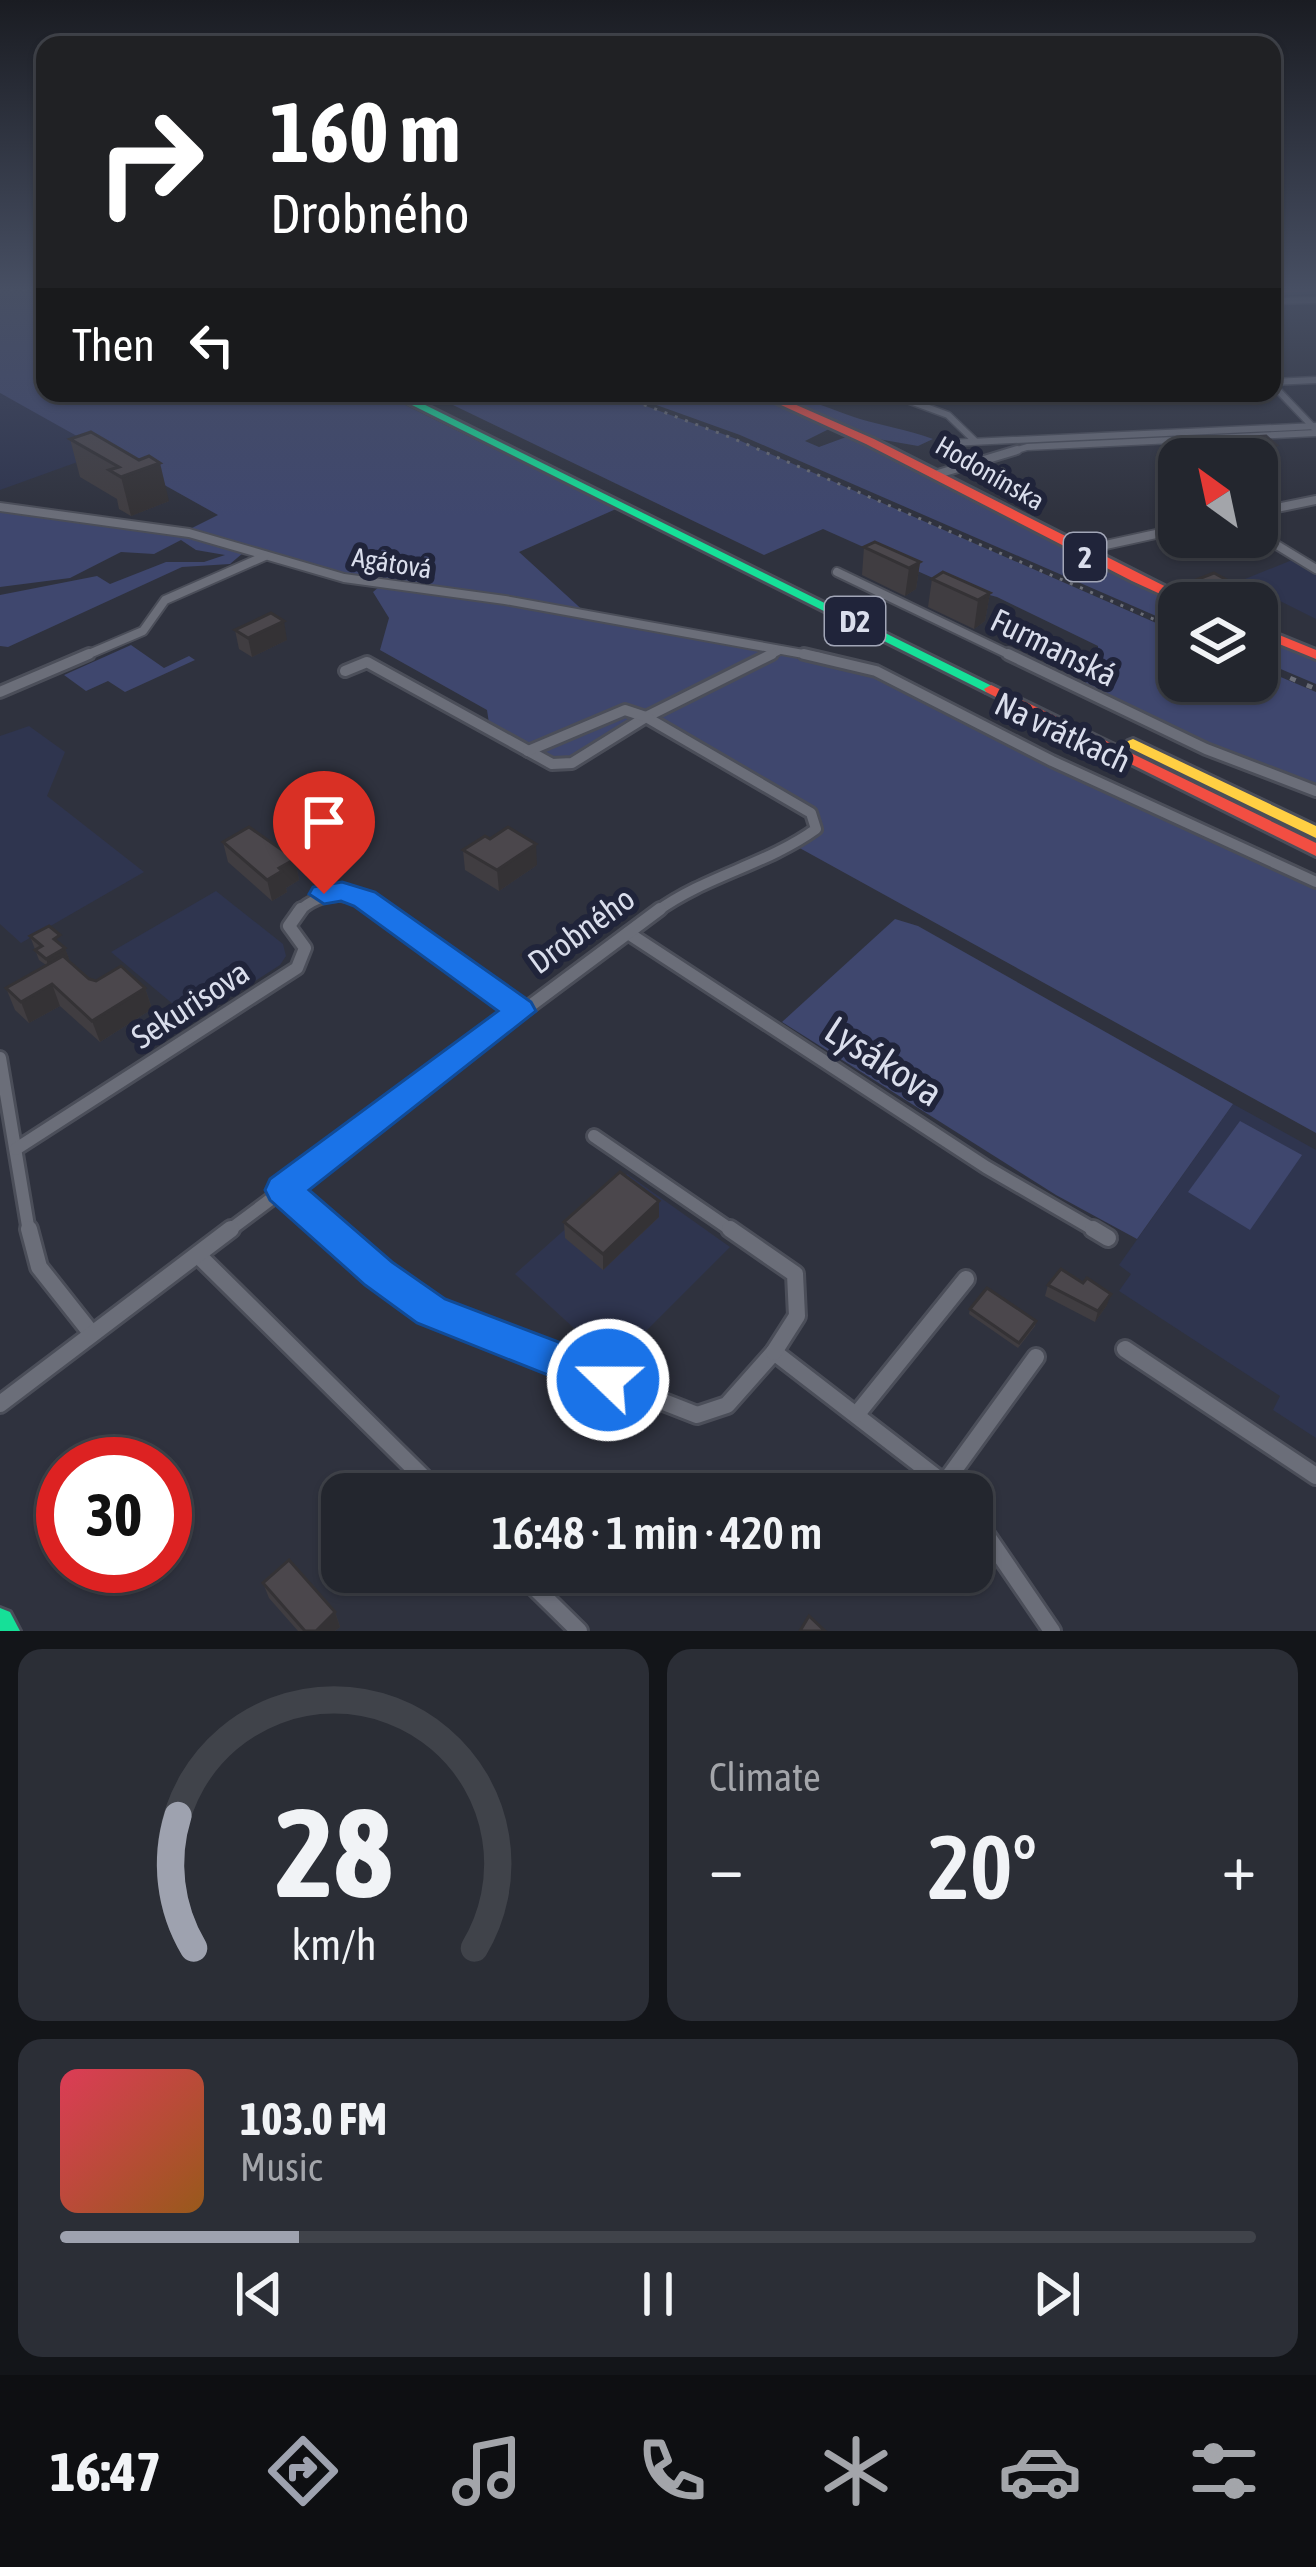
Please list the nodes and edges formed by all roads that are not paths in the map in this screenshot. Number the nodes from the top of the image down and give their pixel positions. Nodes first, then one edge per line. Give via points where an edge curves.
1 (1316, 380) edge
2 (1281, 382) edge
3 (1281, 393) edge
4 (411, 402) edge
5 (434, 402) edge
6 (783, 402) edge
7 (916, 402) edge
8 (1315, 429) edge
9 (975, 441) junction
10 (958, 465) junction
11 (938, 474) junction
12 (1316, 500) edge
13 (0, 506) edge
14 (1278, 508) edge
15 (1158, 534) edge
16 (1278, 546) edge
17 (1075, 552) junction
18 (265, 556) junction
19 (1316, 569) edge
20 (837, 572) dead end
21 (1158, 588) edge
22 (1278, 639) edge
23 (781, 650) junction
24 (1316, 655) edge
25 (345, 671) dead end
26 (0, 692) edge
27 (646, 717) junction
28 (527, 751) junction
29 (1316, 791) edge
30 (1316, 833) edge
31 (1316, 850) edge
32 (1316, 882) edge
33 (628, 932) junction
34 (520, 1011) junction
35 (0, 1058) edge
36 (594, 1136) dead end
37 (16, 1149) junction
38 (283, 1190) junction
39 (1108, 1238) dead end
40 (199, 1256) junction
41 (966, 1279) dead end
42 (92, 1334) junction
43 (1125, 1349) dead end
44 (774, 1352) junction
45 (1036, 1357) dead end
46 (0, 1404) edge
47 (856, 1414) junction
48 (419, 1473) edge
49 (933, 1473) edge
50 (962, 1473) edge
51 (1316, 1476) edge
52 (993, 1545) edge
53 (540, 1593) edge
54 (0, 1622) edge
55 (6, 1631) edge
56 (579, 1631) edge
57 (1052, 1631) edge

1 - 2 street
3 - 8 street
4 - 31 main road, D2
5 - 30 main road, D2
6 - 11 main road, Hodonínska / 2
7 - 9 street via 950,413
8 - 9 street
8 - 10 street via 1028,447
9 - 10 street via 946,445
10 - 11 street
11 - 17 main road, Hodonínska / 2
12 - 14 street
13 - 18 street, Agátová via 184,532
15 - 17 street
16 - 19 street
17 - 21 main road, Hodonínska / 2
18 - 23 street, Agátová via 344,578
18 - 26 street via 165,600 143,631
20 - 29 street, Furmanská via 1205,749
22 - 24 main road
23 - 27 street
23 - 32 street, Na vrátkach via 876,671
25 - 28 street via 367,662
27 - 28 street via 625,710
27 - 28 street via 572,763 552,764
27 - 33 street, Drobného via 811,813 817,829 776,856 675,898
33 - 34 street, Drobného
33 - 39 street, Lysákova
34 - 37 street, Sekurisova via 365,899 324,894 289,926 305,948 297,968
34 - 38 street, Drobného
35 - 37 street
36 - 44 street via 795,1274 803,1298 797,1324
37 - 42 street via 39,1267
38 - 40 street, Drobného
38 - 44 street via 431,1311 697,1415 727,1406
40 - 42 street, Drobného
40 - 48 street
41 - 47 street
42 - 46 street, Drobného
43 - 51 street
44 - 47 street
45 - 50 street
47 - 49 street
52 - 57 street
53 - 56 street
54 - 55 main road

